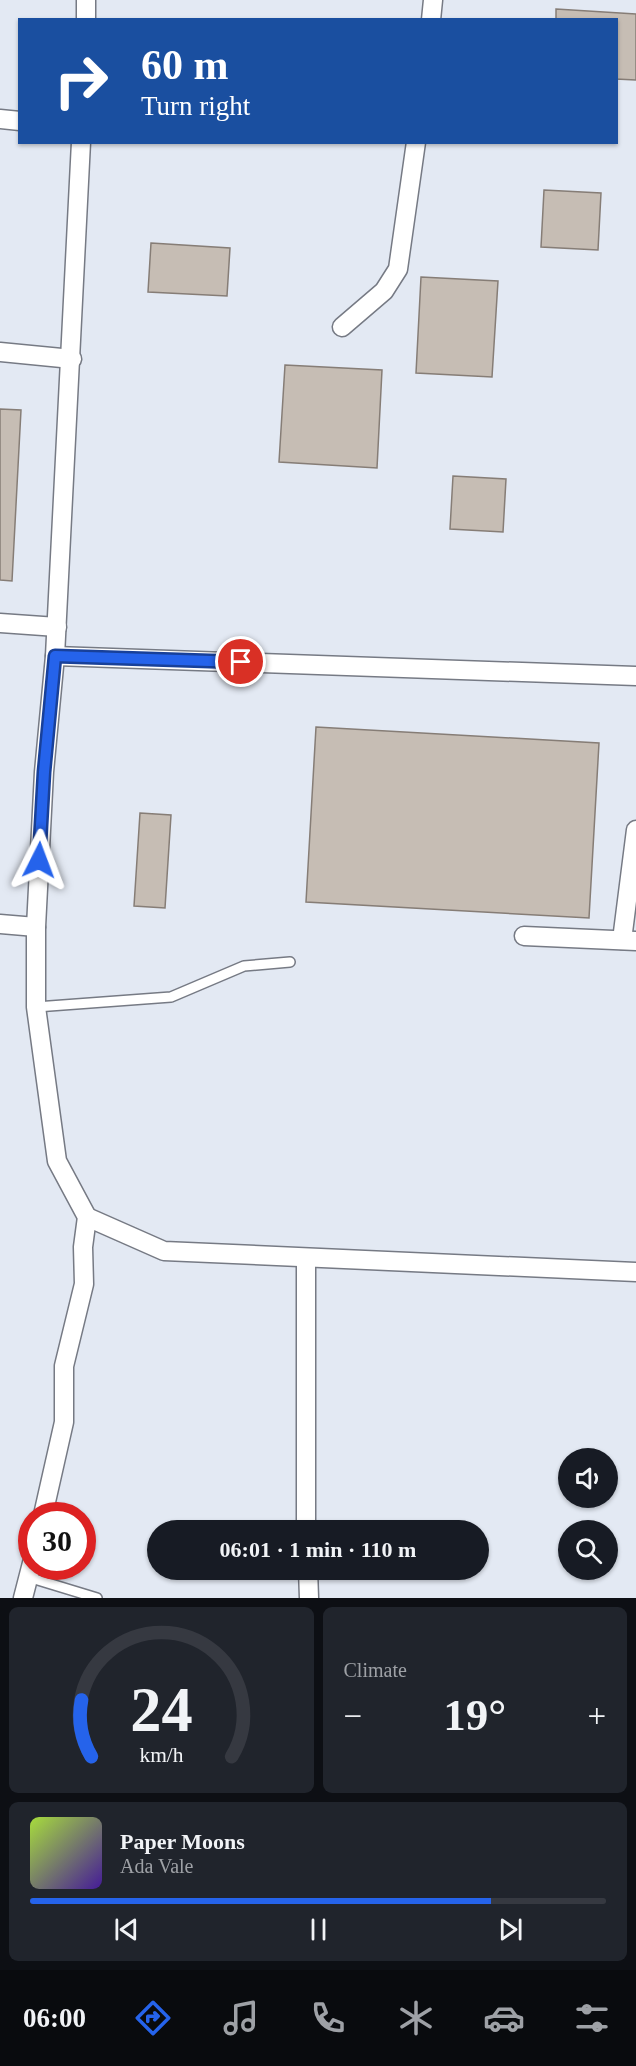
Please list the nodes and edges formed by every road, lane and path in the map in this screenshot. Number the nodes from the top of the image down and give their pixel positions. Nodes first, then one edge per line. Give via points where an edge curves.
1 (86, 0) edge
2 (433, 0) edge
3 (86, 18) edge
4 (431, 18) edge
5 (0, 119) edge
6 (18, 121) edge
7 (81, 144) edge
8 (416, 144) edge
9 (342, 327) dead end
10 (0, 352) edge
11 (72, 359) junction
12 (0, 623) edge
13 (57, 627) junction
14 (55, 656) junction
15 (636, 676) edge
16 (636, 830) edge
17 (0, 924) edge
18 (36, 927) junction
19 (524, 936) dead end
20 (629, 941) edge
21 (290, 962) dead end
22 (36, 1007) junction
23 (87, 1217) junction
24 (306, 1259) junction
25 (636, 1272) edge
26 (46, 1502) edge
27 (306, 1520) edge
28 (27, 1580) edge
29 (54, 1580) edge
30 (308, 1580) edge
31 (22, 1598) edge
32 (97, 1598) edge
33 (309, 1598) edge

1 - 3 street
2 - 4 street
5 - 6 street
7 - 11 street
8 - 9 street via 398,269 384,291
10 - 11 street
11 - 13 street
12 - 13 street
13 - 14 street
14 - 15 street
14 - 18 street
16 - 20 street
17 - 18 street
18 - 22 street
19 - 20 street
21 - 22 lane via 244,966 171,998
22 - 23 street via 57,1161
23 - 24 street via 164,1251
23 - 26 street via 84,1284 64,1366 64,1422
24 - 25 street
24 - 27 street
28 - 31 street
29 - 32 lane
30 - 33 street

